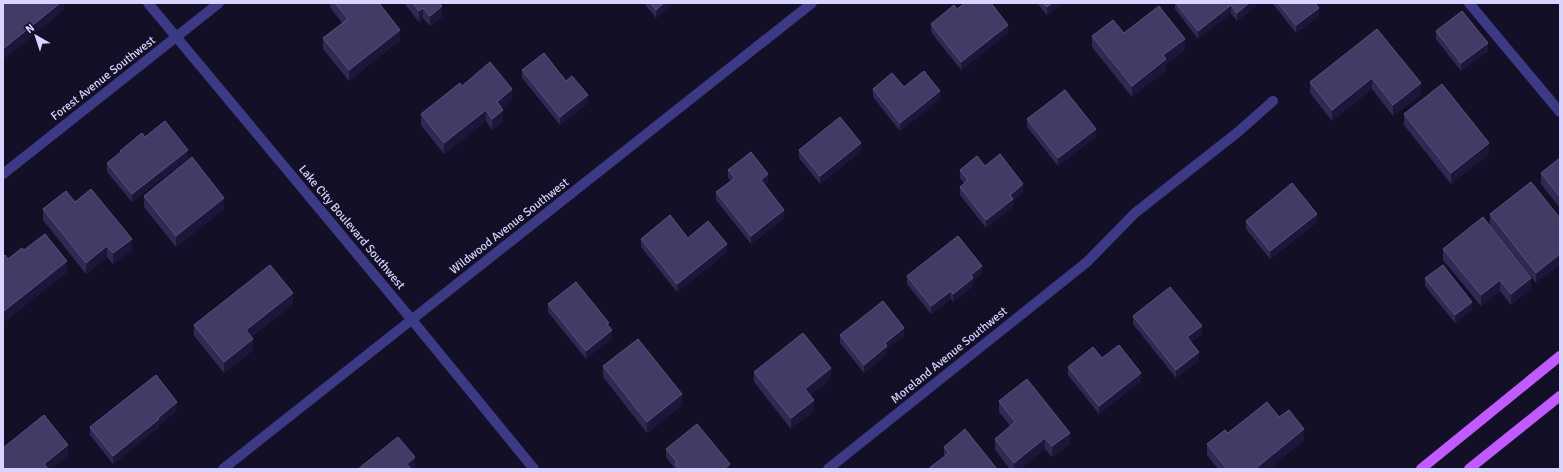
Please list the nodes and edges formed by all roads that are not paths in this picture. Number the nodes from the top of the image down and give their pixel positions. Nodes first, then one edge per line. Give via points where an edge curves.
1 (148, 3) edge
2 (219, 3) edge
3 (812, 3) edge
4 (1469, 3) edge
5 (176, 37) junction
6 (1273, 101) dead end
7 (1560, 112) edge
8 (3, 174) edge
9 (412, 320) junction
10 (1560, 356) edge
11 (1560, 396) edge
12 (223, 469) edge
13 (534, 469) edge
14 (828, 469) edge
15 (1421, 469) edge
16 (1469, 469) edge

1 - 5 street, Lake City Boulevard Southwest
2 - 5 street, Forest Avenue Southwest
3 - 9 street, Wildwood Avenue Southwest
4 - 7 street
5 - 8 street, Forest Avenue Southwest
5 - 9 street, Lake City Boulevard Southwest
6 - 14 street, Moreland Avenue Southwest via 1135,214 1087,262
9 - 12 street, Wildwood Avenue Southwest
9 - 13 street, Lake City Boulevard Southwest
10 - 15 main road
11 - 16 main road

